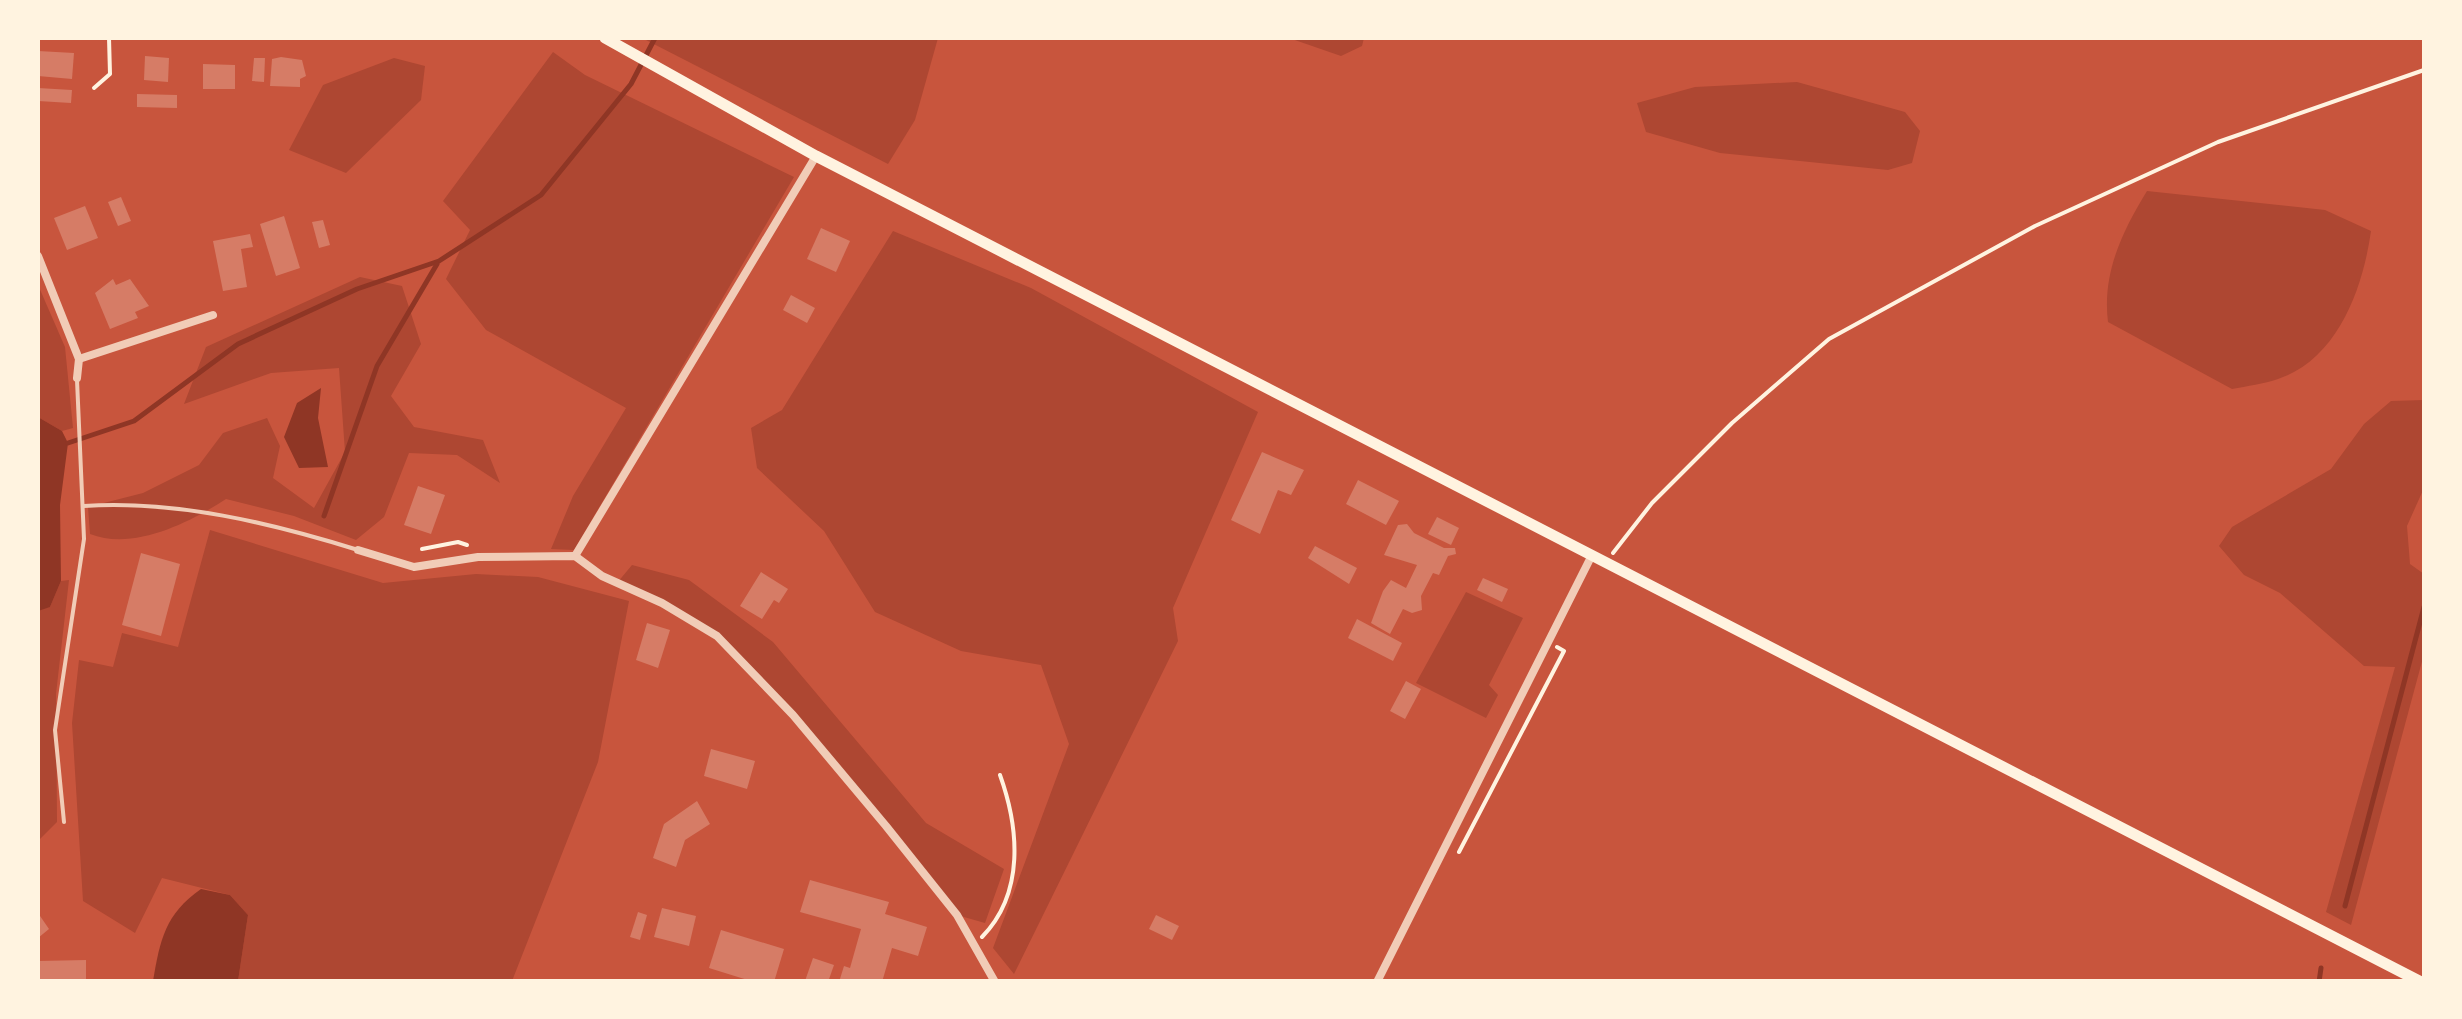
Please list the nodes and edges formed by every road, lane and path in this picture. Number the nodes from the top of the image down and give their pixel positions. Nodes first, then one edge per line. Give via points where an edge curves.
1 (109, 38) edge
2 (605, 38) edge
3 (2424, 70) edge
4 (94, 88) dead end
5 (816, 156) junction
6 (38, 256) edge
7 (213, 315) dead end
8 (79, 359) junction
9 (77, 378) joint
10 (84, 506) junction
11 (477, 547) joint
12 (358, 550) joint
13 (422, 550) dead end
14 (1592, 555) junction
15 (486, 556) junction
16 (575, 556) junction
17 (1606, 562) junction
18 (1548, 643) junction
19 (1000, 775) dead end
20 (64, 822) dead end
21 (1455, 860) dead end
22 (975, 944) junction
23 (994, 982) edge
24 (1377, 982) edge
25 (2421, 982) edge

1 - 4 path via 110,74
2 - 5 main road
3 - 17 path via 2218,142 2035,226 1828,340 1652,503
5 - 14 main road
5 - 16 street
6 - 8 street
7 - 8 street
8 - 9 street
9 - 10 lane
10 - 12 lane via 200,513
10 - 20 lane via 76,610 55,730
11 - 13 path via 458,542
11 - 15 street
12 - 15 street via 414,567
14 - 17 main road
14 - 18 street
15 - 16 street
16 - 22 street via 717,636 829,756
17 - 25 main road
18 - 21 path via 1564,651
18 - 24 street
19 - 22 path via 1015,817 1010,888 997,922
22 - 23 street

